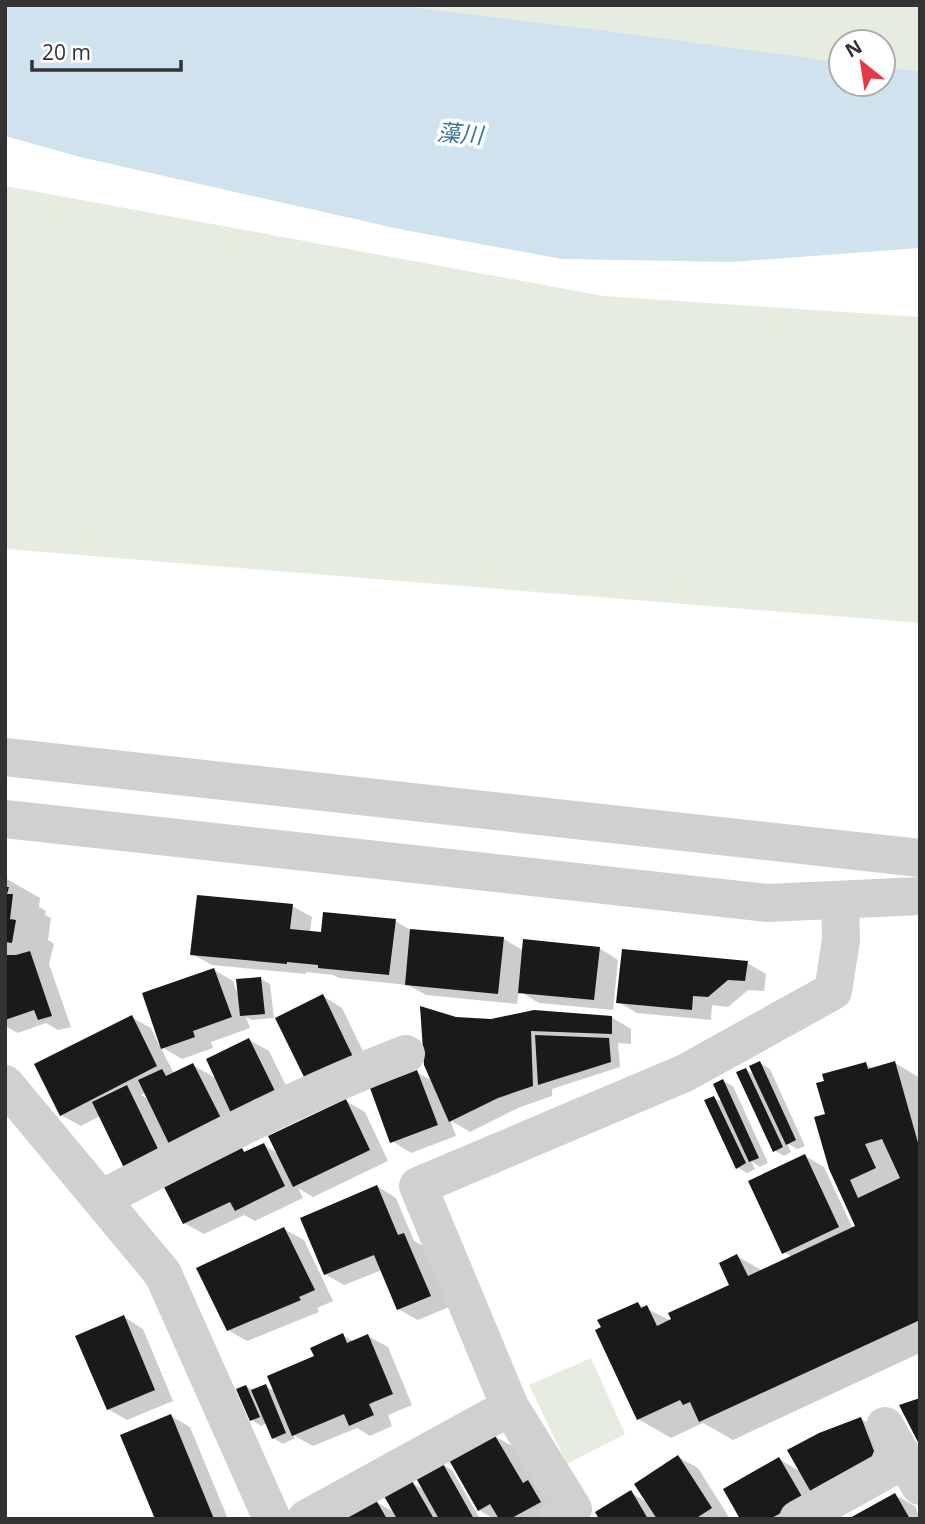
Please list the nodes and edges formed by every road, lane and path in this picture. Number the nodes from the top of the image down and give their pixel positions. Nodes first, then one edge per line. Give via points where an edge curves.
1 (5, 757) edge
2 (5, 819) edge
3 (920, 858) edge
4 (920, 896) edge
5 (840, 900) junction
6 (406, 1054) dead end
7 (5, 1084) edge
8 (101, 1199) junction
9 (510, 1407) junction
10 (885, 1426) dead end
11 (912, 1473) edge
12 (272, 1519) edge
13 (306, 1519) edge
14 (557, 1519) edge
15 (798, 1519) edge

1 - 3 street
2 - 5 street via 767,903
4 - 5 street
5 - 9 street via 841,940 833,991 685,1073 418,1186
6 - 8 street via 351,1075
7 - 8 street
8 - 12 street via 163,1274
9 - 13 street
9 - 14 street via 573,1509
10 - 11 street
11 - 15 street

